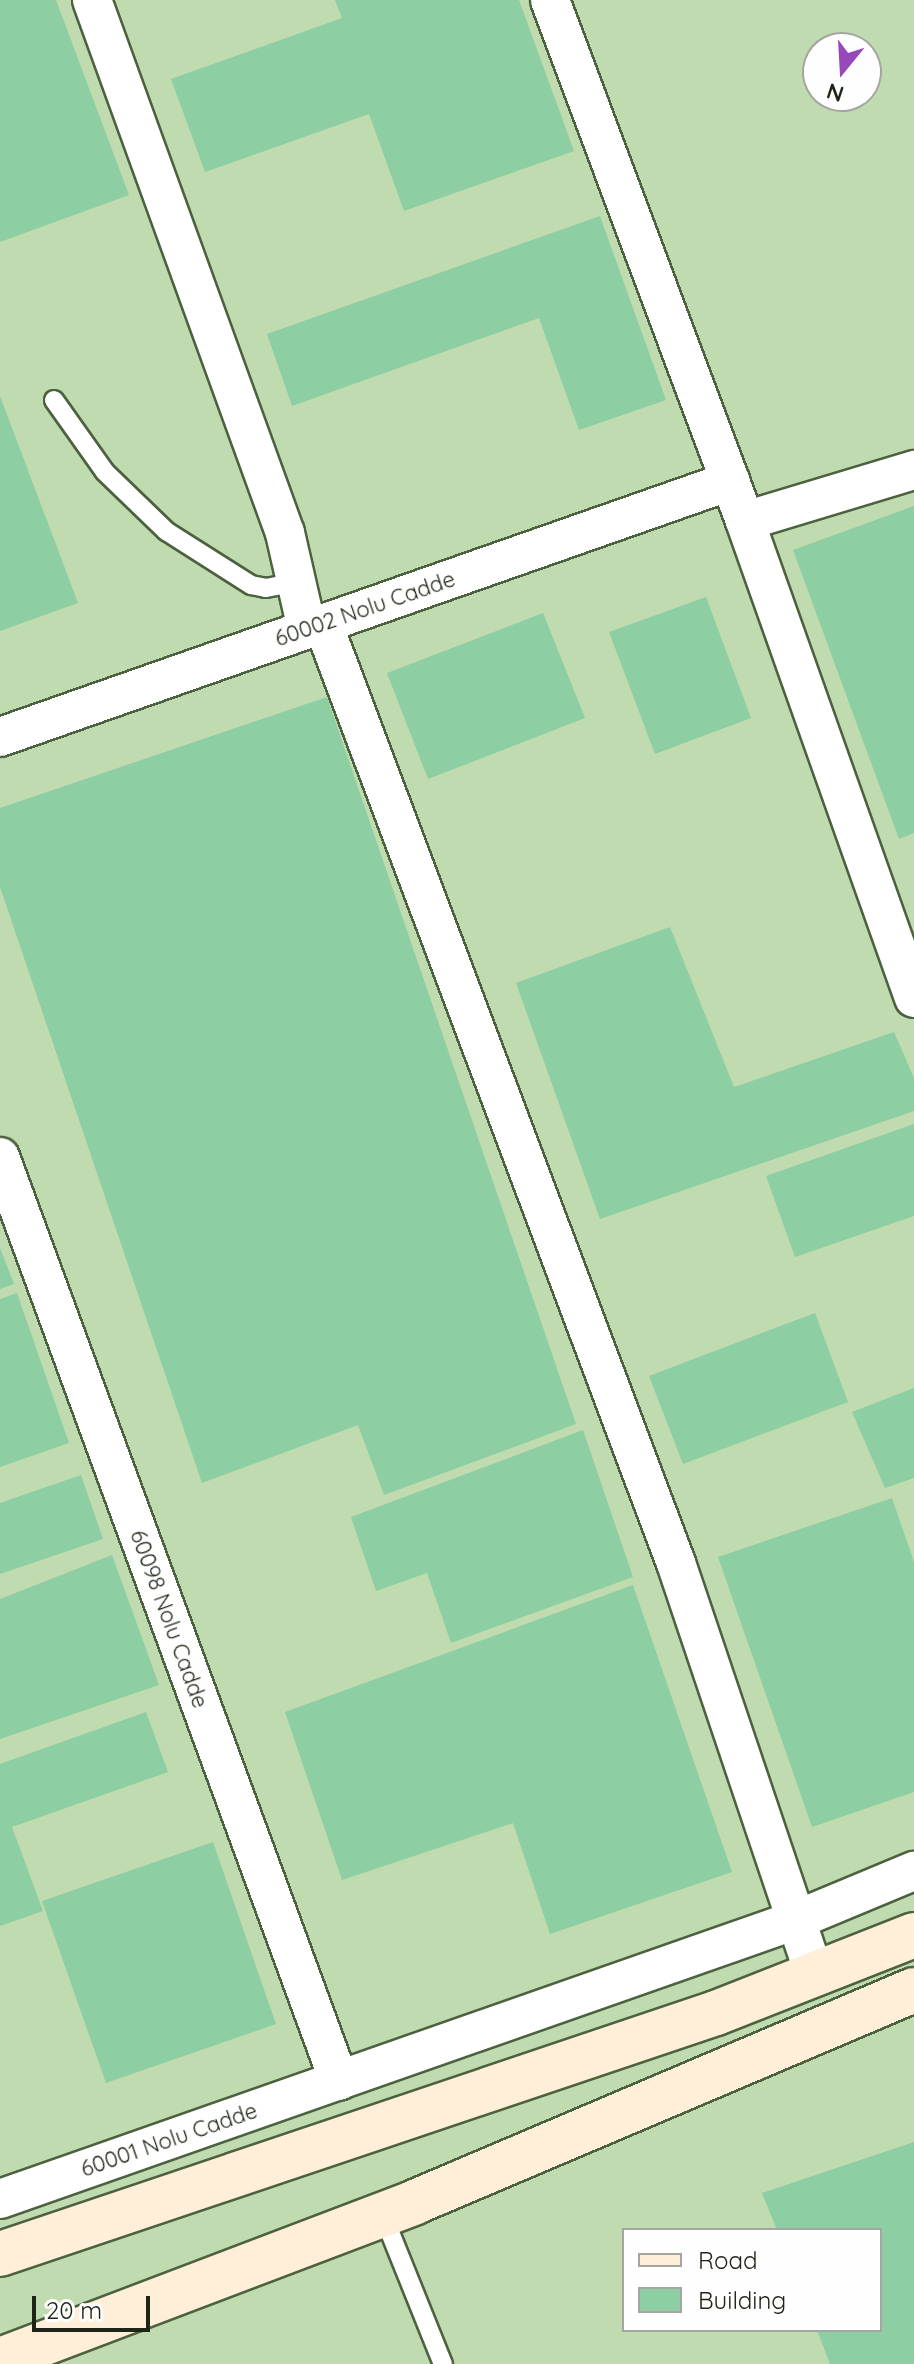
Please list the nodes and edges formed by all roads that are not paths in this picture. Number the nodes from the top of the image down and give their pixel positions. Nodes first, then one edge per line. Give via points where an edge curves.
1 (92, 0) edge
2 (550, 0) edge
3 (54, 400) dead end
4 (914, 470) edge
5 (730, 481) junction
6 (745, 521) junction
7 (296, 582) junction
8 (315, 627) junction
9 (0, 737) edge
10 (914, 998) edge
11 (0, 1157) edge
12 (914, 1871) edge
13 (796, 1920) junction
14 (914, 1935) edge
15 (814, 1974) junction
16 (914, 1990) edge
17 (914, 2007) edge
18 (825, 2025) junction
19 (339, 2081) junction
20 (0, 2199) edge
21 (383, 2214) junction
22 (0, 2254) edge
23 (0, 2360) edge
24 (443, 2364) edge

1 - 7 street via 285,533
2 - 5 street
3 - 7 lane via 105,472 166,531 251,585
4 - 6 street
5 - 6 street
5 - 8 street, 60002 Nolu Cadde
6 - 10 street
7 - 8 street
8 - 9 street, 60002 Nolu Cadde
8 - 13 street via 676,1563
11 - 19 street, 60098 Nolu Cadde
12 - 13 street, 60001 Nolu Cadde
13 - 15 street
13 - 19 street, 60001 Nolu Cadde
14 - 15 street
15 - 22 street via 716,2013
16 - 18 street
17 - 18 lane
18 - 21 street
19 - 20 street, 60001 Nolu Cadde
21 - 23 street
21 - 24 lane

